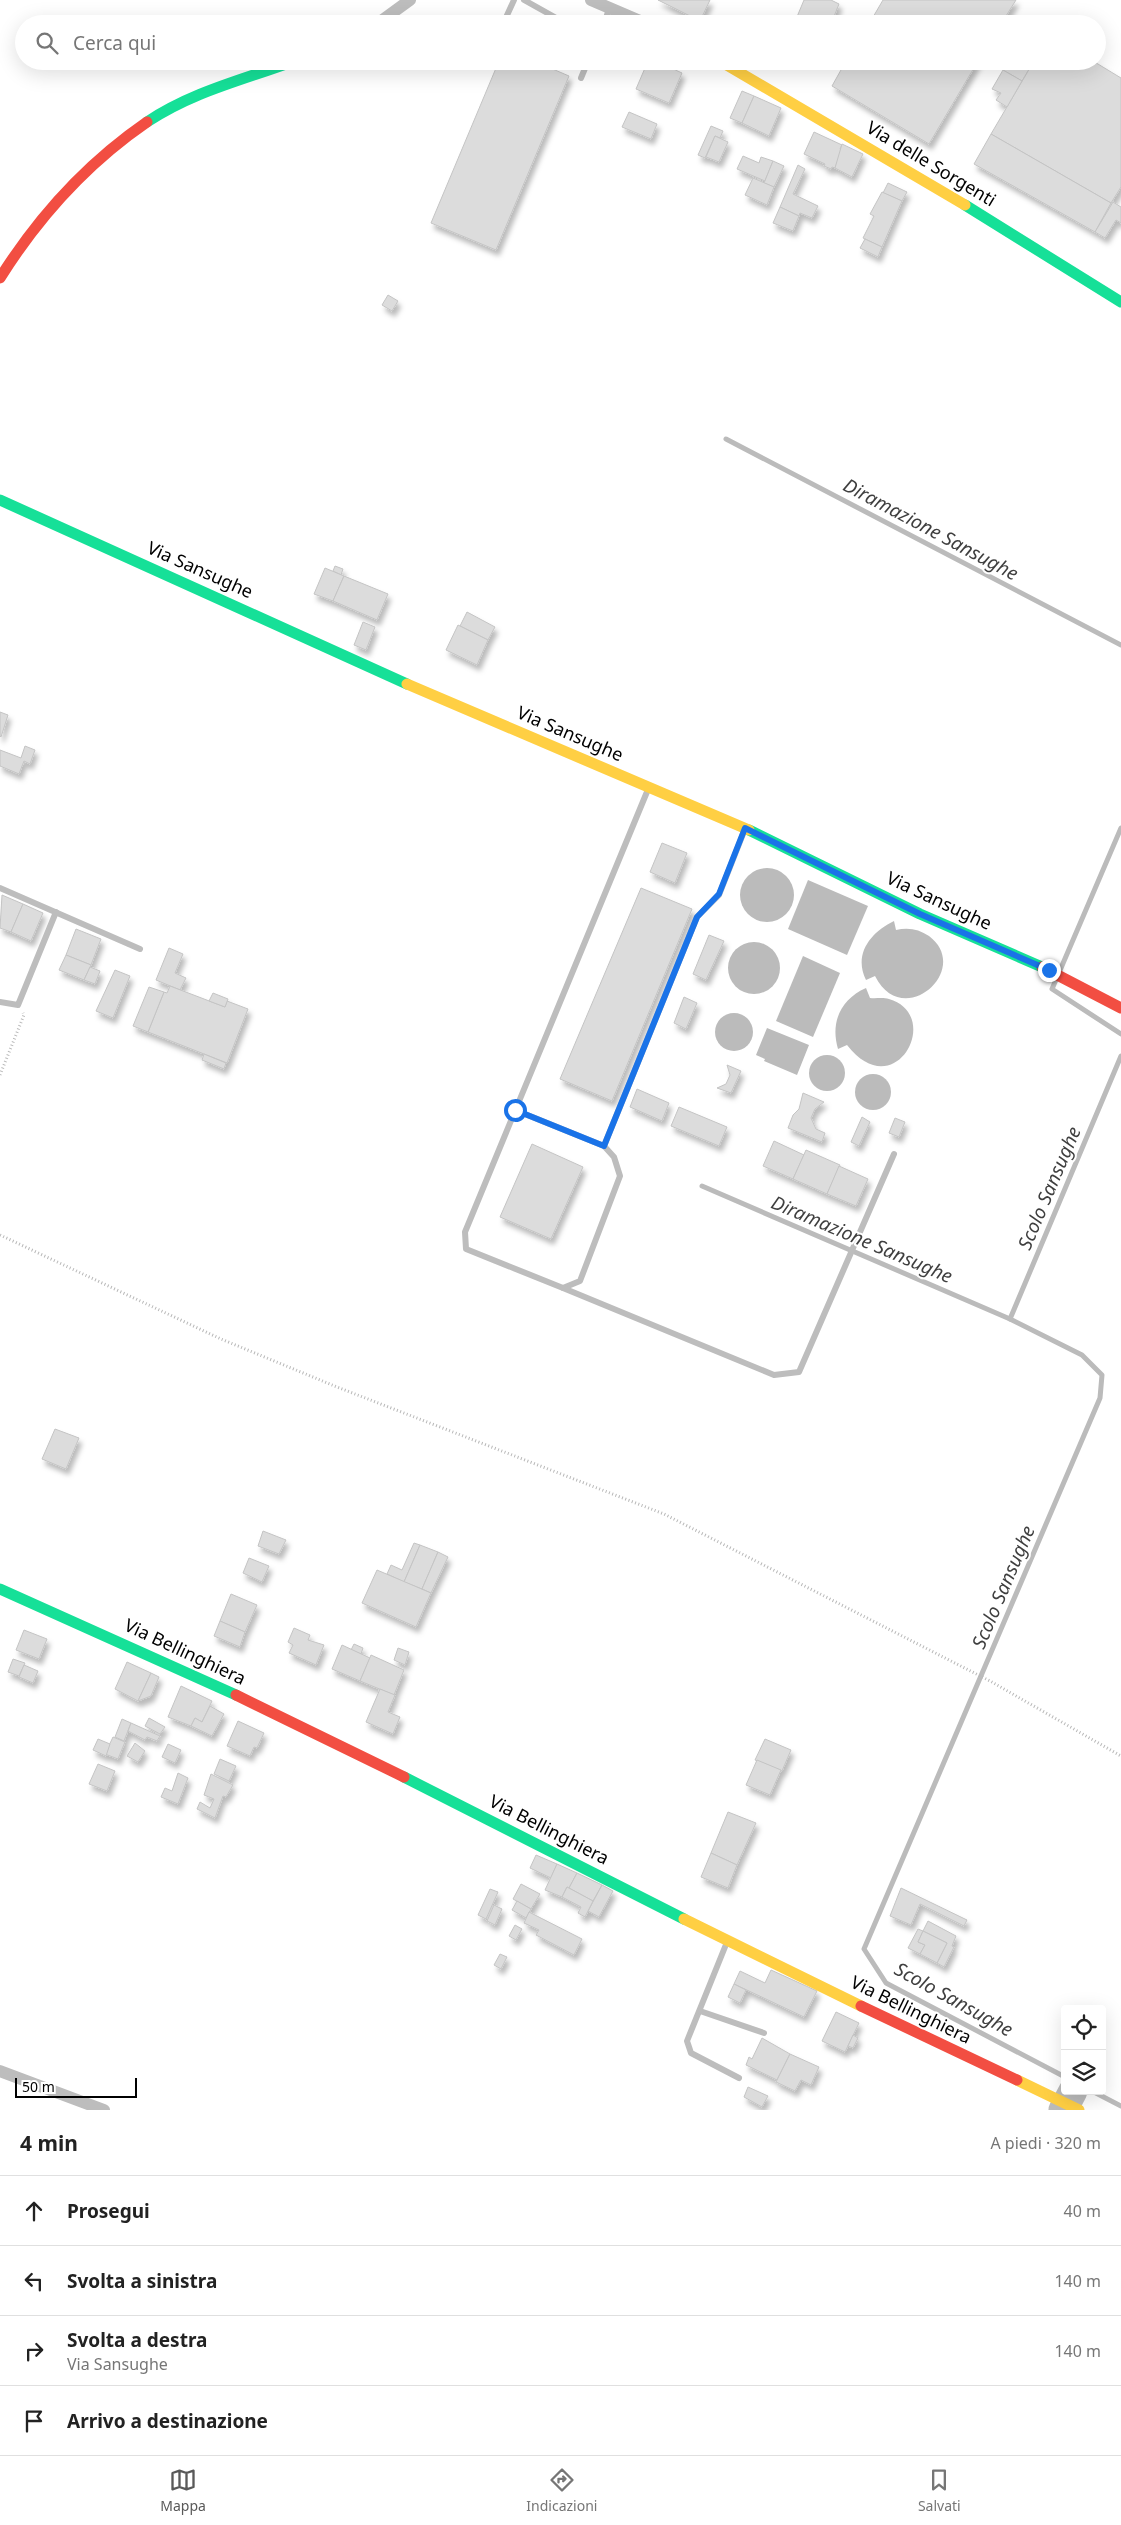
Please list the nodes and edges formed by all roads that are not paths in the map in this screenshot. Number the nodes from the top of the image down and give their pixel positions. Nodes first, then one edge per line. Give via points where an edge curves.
1 (410, 0) edge
2 (514, 0) edge
3 (524, 0) edge
4 (591, 0) edge
5 (609, 9) junction
6 (389, 15) edge
7 (506, 15) edge
8 (551, 15) edge
9 (607, 15) edge
10 (624, 15) edge
11 (265, 70) edge
12 (584, 70) edge
13 (735, 70) edge
14 (581, 78) dead end
15 (0, 278) edge
16 (1121, 302) edge
17 (0, 500) edge
18 (649, 786) junction
19 (745, 828) junction
20 (0, 888) edge
21 (56, 912) junction
22 (140, 949) dead end
23 (0, 1002) edge
24 (1121, 1008) edge
25 (515, 1110) junction
26 (604, 1146) junction
27 (894, 1154) dead end
28 (563, 1288) junction
29 (0, 1589) edge
30 (728, 1940) junction
31 (700, 2011) junction
32 (764, 2034) dead end
33 (0, 2071) edge
34 (739, 2078) dead end
35 (104, 2110) edge
36 (1078, 2110) edge

1 - 6 street
2 - 7 lane
3 - 8 lane
4 - 5 street
5 - 9 lane
5 - 10 street
11 - 15 street via 224,83 185,101 133,132 92,163 62,192 17,250
12 - 14 lane
13 - 16 street, Via delle Sorgenti via 958,200
17 - 18 street, Via Sansughe via 389,676
18 - 19 street, Via Sansughe
18 - 25 lane
19 - 24 street, Via Sansughe via 920,914 1049,970
19 - 26 lane via 719,894 697,917
20 - 21 lane
21 - 22 lane
21 - 23 lane via 18,1005
25 - 26 lane
25 - 28 lane via 465,1232 466,1249
26 - 28 lane via 614,1157 620,1176 580,1281
27 - 28 lane via 799,1372 774,1375
29 - 30 street, Via Bellinghiera via 194,1674
30 - 31 lane
30 - 36 street, Via Bellinghiera
31 - 32 lane
31 - 34 lane via 687,2041 691,2053
33 - 35 street

